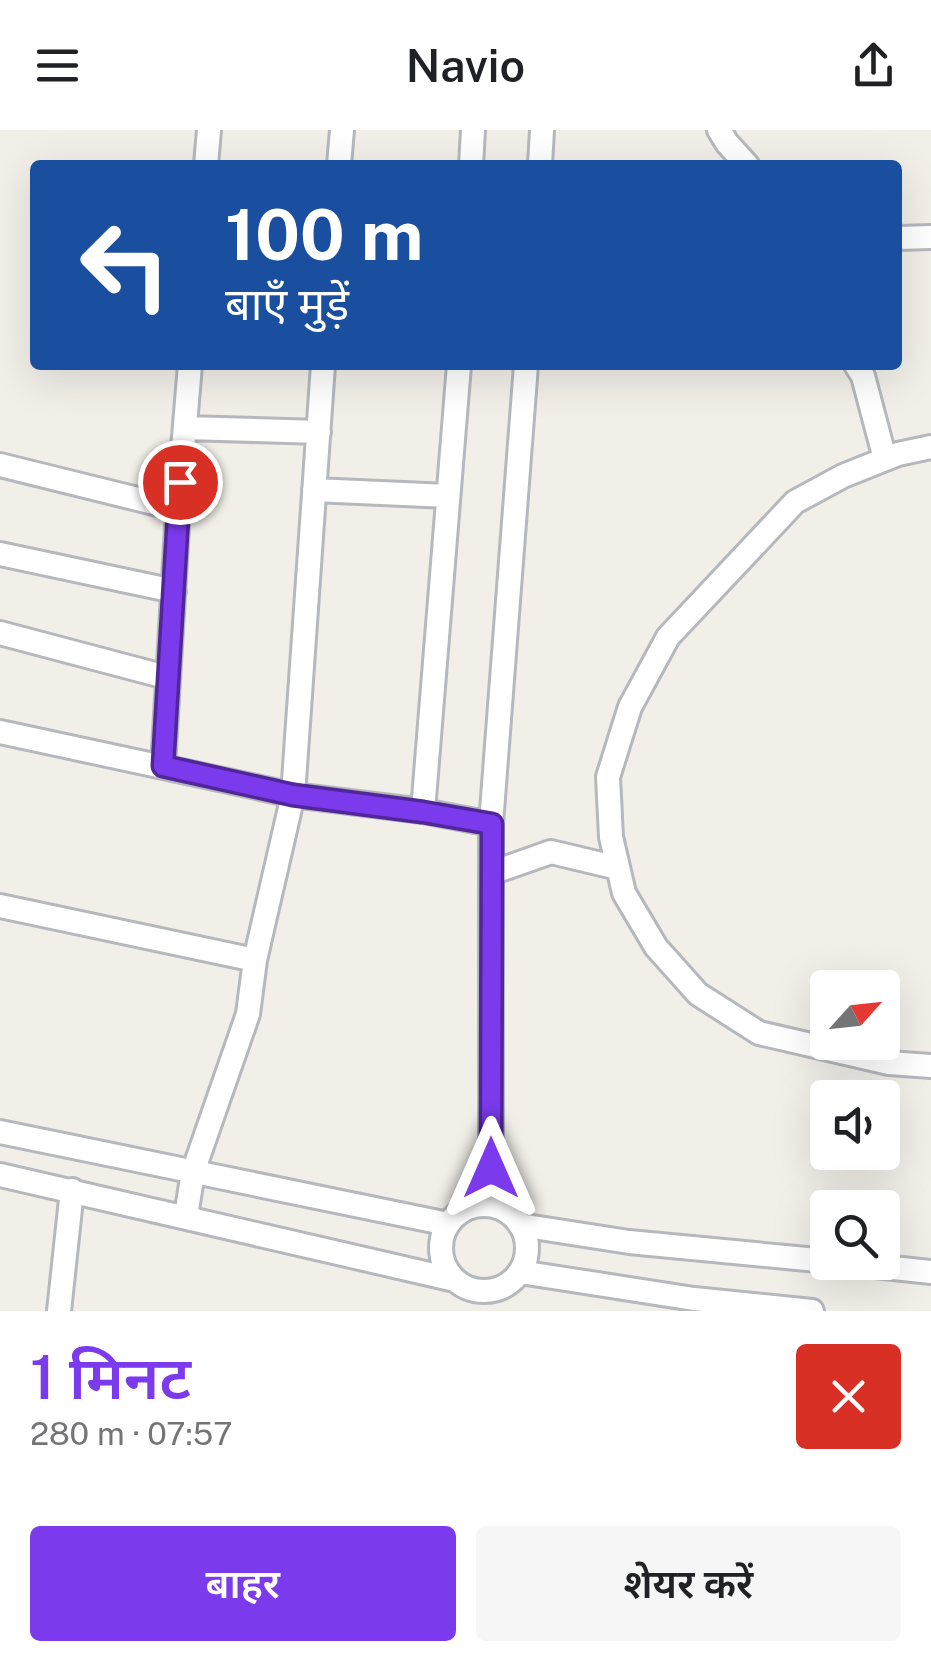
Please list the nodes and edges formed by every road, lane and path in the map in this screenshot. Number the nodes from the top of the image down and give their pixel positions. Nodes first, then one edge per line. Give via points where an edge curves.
1 (209, 130) edge
2 (342, 130) edge
3 (473, 130) edge
4 (542, 130) edge
5 (719, 130) edge
6 (206, 160) edge
7 (339, 160) edge
8 (471, 160) edge
9 (540, 160) edge
10 (742, 160) edge
11 (931, 237) edge
12 (902, 238) edge
13 (190, 370) edge
14 (324, 370) edge
15 (459, 370) edge
16 (526, 370) edge
17 (859, 370) edge
18 (185, 428) junction
19 (319, 432) junction
20 (931, 447) edge
21 (885, 459) junction
22 (0, 465) edge
23 (314, 490) junction
24 (448, 496) junction
25 (178, 508) junction
26 (0, 554) edge
27 (174, 592) junction
28 (0, 633) edge
29 (166, 677) junction
30 (0, 732) edge
31 (163, 766) junction
32 (293, 795) junction
33 (423, 812) junction
34 (492, 824) junction
35 (618, 868) junction
36 (491, 873) junction
37 (0, 906) edge
38 (255, 960) junction
39 (931, 1066) edge
40 (0, 1132) edge
41 (193, 1172) junction
42 (0, 1175) edge
43 (72, 1190) junction
44 (491, 1205) junction
45 (186, 1216) junction
46 (448, 1224) junction
47 (520, 1225) junction
48 (810, 1260) edge
49 (900, 1269) edge
50 (931, 1272) edge
51 (460, 1283) junction
52 (507, 1290) edge
53 (694, 1305) edge
54 (58, 1311) edge
55 (463, 1311) edge
56 (812, 1311) edge

1 - 6 street
2 - 7 street
3 - 8 street
4 - 9 street
5 - 10 street
11 - 12 street
13 - 18 street
14 - 19 street
15 - 24 street
16 - 34 street
17 - 21 street
18 - 19 street
18 - 25 street
19 - 23 street
20 - 21 street
21 - 35 street via 795,502 668,637 630,707 608,777
22 - 25 street
23 - 24 street
23 - 32 street
24 - 33 street
25 - 27 street
26 - 27 street
27 - 29 street
28 - 29 street
29 - 31 street
30 - 31 street
31 - 32 street
32 - 33 street
32 - 38 street
33 - 34 street
34 - 36 street
35 - 36 street via 551,852
35 - 39 street via 656,947 713,1004 759,1033
36 - 44 street
37 - 38 street
38 - 41 street via 248,1014
40 - 41 street
41 - 45 street
41 - 46 street
42 - 43 street
43 - 45 street
43 - 54 street
44 - 46 street via 467,1208
44 - 47 street
45 - 51 street
46 - 51 street via 442,1259
47 - 48 street
47 - 52 street via 525,1261
49 - 50 street
51 - 52 street
51 - 55 street
52 - 53 street
53 - 56 street

